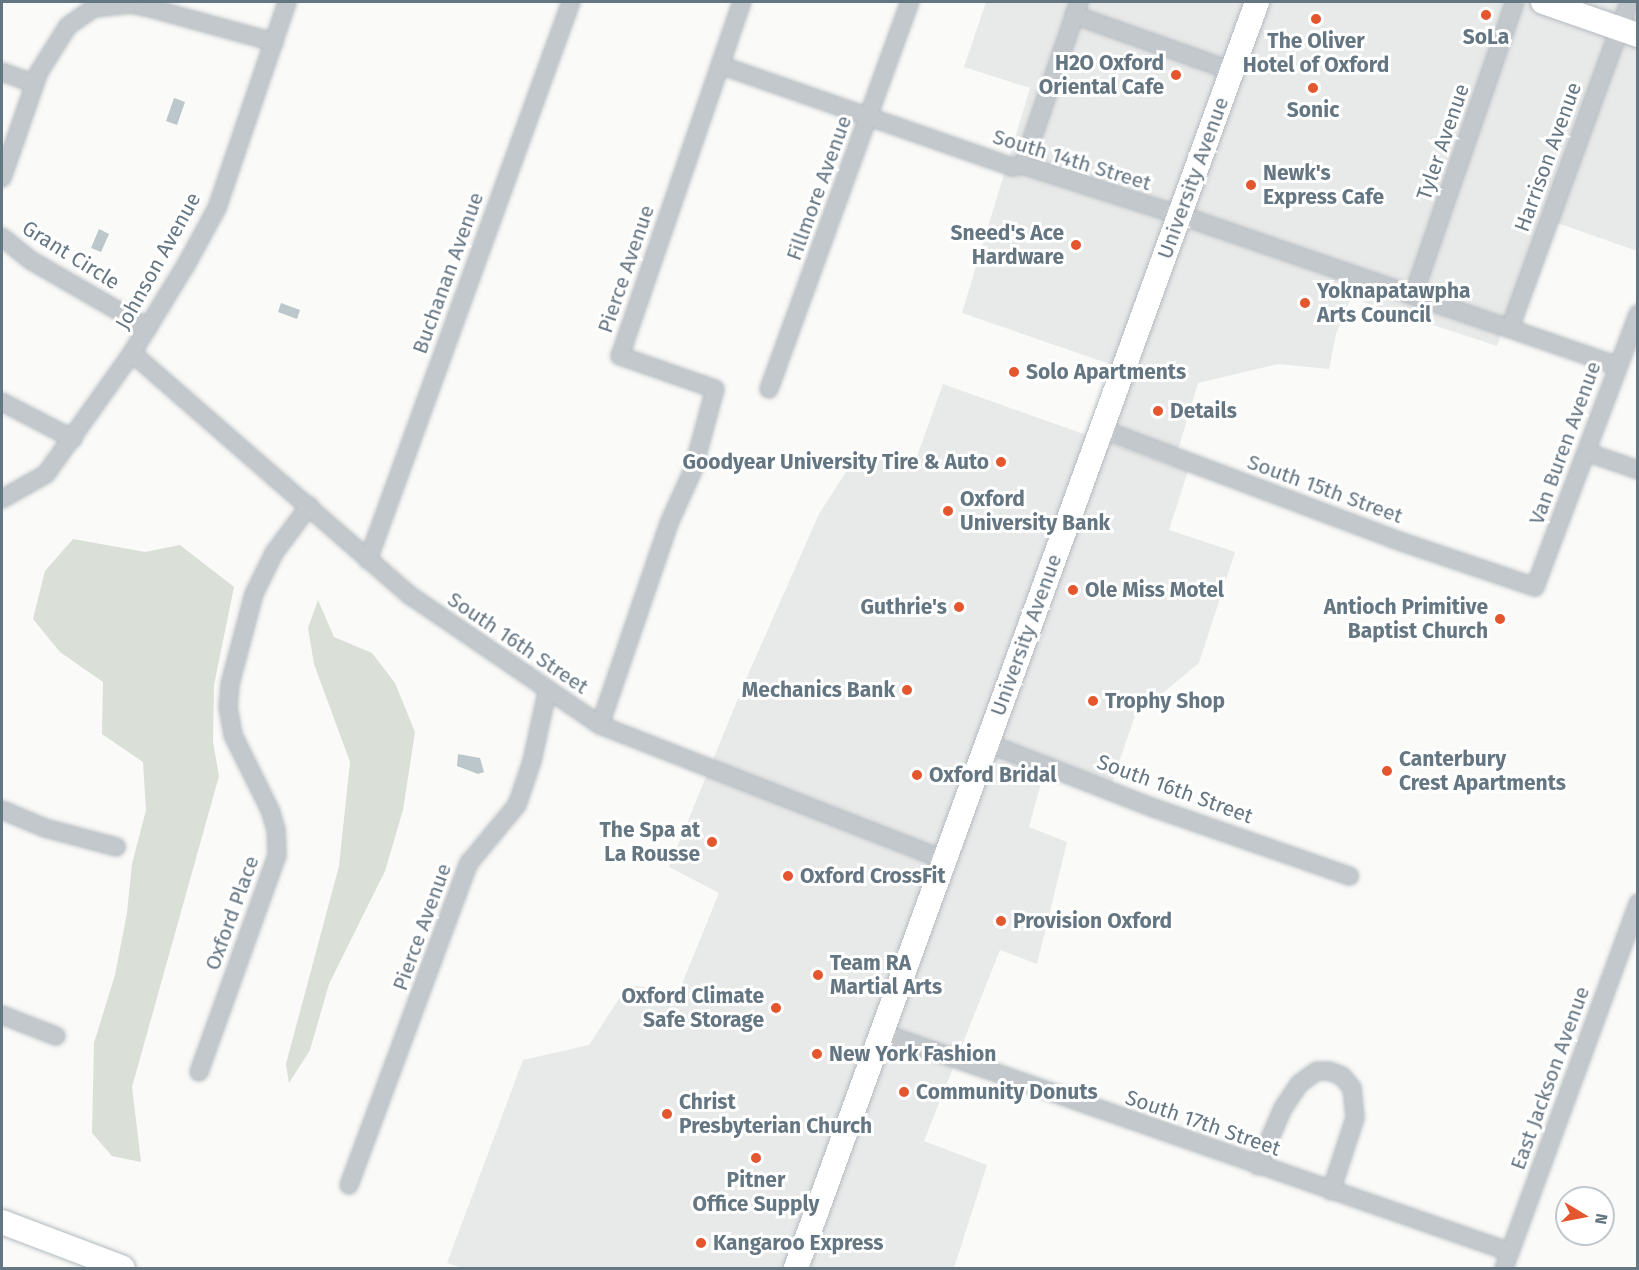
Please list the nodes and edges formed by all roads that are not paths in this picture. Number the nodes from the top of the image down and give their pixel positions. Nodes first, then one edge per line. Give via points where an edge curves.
1 (288, 2) edge
2 (571, 2) edge
3 (742, 2) edge
4 (910, 2) edge
5 (1257, 2) edge
6 (1515, 2) edge
7 (1543, 2) edge
8 (1629, 2) edge
9 (1076, 8) edge
10 (1628, 32) edge
11 (274, 42) junction
12 (720, 65) junction
13 (1232, 71) junction
14 (2, 72) edge
15 (33, 84) junction
16 (868, 119) junction
17 (1023, 165) junction
18 (2, 178) edge
19 (1179, 216) junction
20 (2, 237) edge
21 (1413, 296) junction
22 (1638, 314) edge
23 (1510, 327) junction
24 (148, 328) junction
25 (132, 353) junction
26 (1617, 366) junction
27 (769, 389) dead end
28 (2, 402) edge
29 (1101, 429) junction
30 (73, 439) junction
31 (1589, 453) junction
32 (1638, 470) edge
33 (2, 499) edge
34 (309, 507) junction
35 (368, 560) junction
36 (1535, 587) joint
37 (547, 692) junction
38 (600, 725) junction
39 (987, 743) junction
40 (2, 810) edge
41 (117, 848) dead end
42 (945, 860) junction
43 (1349, 876) dead end
44 (1638, 903) edge
45 (2, 1015) edge
46 (882, 1033) junction
47 (56, 1036) dead end
48 (199, 1072) dead end
49 (1258, 1166) junction
50 (349, 1185) dead end
51 (1331, 1191) junction
52 (2, 1222) edge
53 (1510, 1252) junction
54 (123, 1269) edge
55 (796, 1269) edge
56 (1504, 1269) edge

1 - 11 street, Johnson Avenue
2 - 35 street, Buchanan Avenue
3 - 12 street, Pierce Avenue
4 - 16 street, Fillmore Avenue
5 - 13 main road, University Avenue
6 - 21 street, Tyler Avenue
7 - 10 main road
8 - 10 street, Harrison Avenue
9 - 13 street
9 - 17 street
10 - 23 street, Harrison Avenue
11 - 15 street via 146,7 130,4 94,8 68,26
11 - 24 street, Johnson Avenue via 217,208
12 - 16 street, South 14th Street
12 - 38 street, Pierce Avenue via 620,356 715,389 693,470 670,521
13 - 19 main road, University Avenue
14 - 15 street
15 - 18 street
16 - 17 street, South 14th Street via 1012,167
16 - 27 street, Fillmore Avenue
17 - 19 street, South 14th Street
19 - 21 street, South 14th Street
19 - 29 main road, University Avenue
20 - 24 street, Grant Circle via 32,261
21 - 23 street, South 14th Street
22 - 26 street, Van Buren Avenue
23 - 26 street, South 14th Street
24 - 25 street, Johnson Avenue
25 - 30 street, Johnson Avenue
25 - 34 street, South 16th Street
26 - 31 street, Van Buren Avenue
28 - 30 street
29 - 36 street, South 15th Street via 1383,535
29 - 39 main road, University Avenue
30 - 33 street, Johnson Avenue via 46,474
31 - 32 street
31 - 36 street, Van Buren Avenue
34 - 35 street, South 16th Street
34 - 48 street, Oxford Place via 274,553 254,594 230,684 228,708 233,735 271,812 277,855
35 - 37 street, South 16th Street via 411,596
37 - 38 street, South 16th Street
37 - 50 street, Pierce Avenue via 532,761 517,805 469,863
38 - 42 street, South 16th Street
39 - 42 main road, University Avenue
39 - 43 street, South 16th Street via 1154,808
40 - 41 street via 45,828
42 - 46 main road, University Avenue
44 - 53 street, East Jackson Avenue
45 - 47 street
46 - 49 street, South 17th Street
46 - 55 main road, University Avenue
49 - 51 street, South 17th Street
49 - 51 street via 1283,1108 1299,1084 1317,1071 1329,1071 1342,1076 1352,1088 1356,1118
51 - 53 street, South 17th Street
52 - 54 main road
53 - 56 street, East Jackson Avenue

